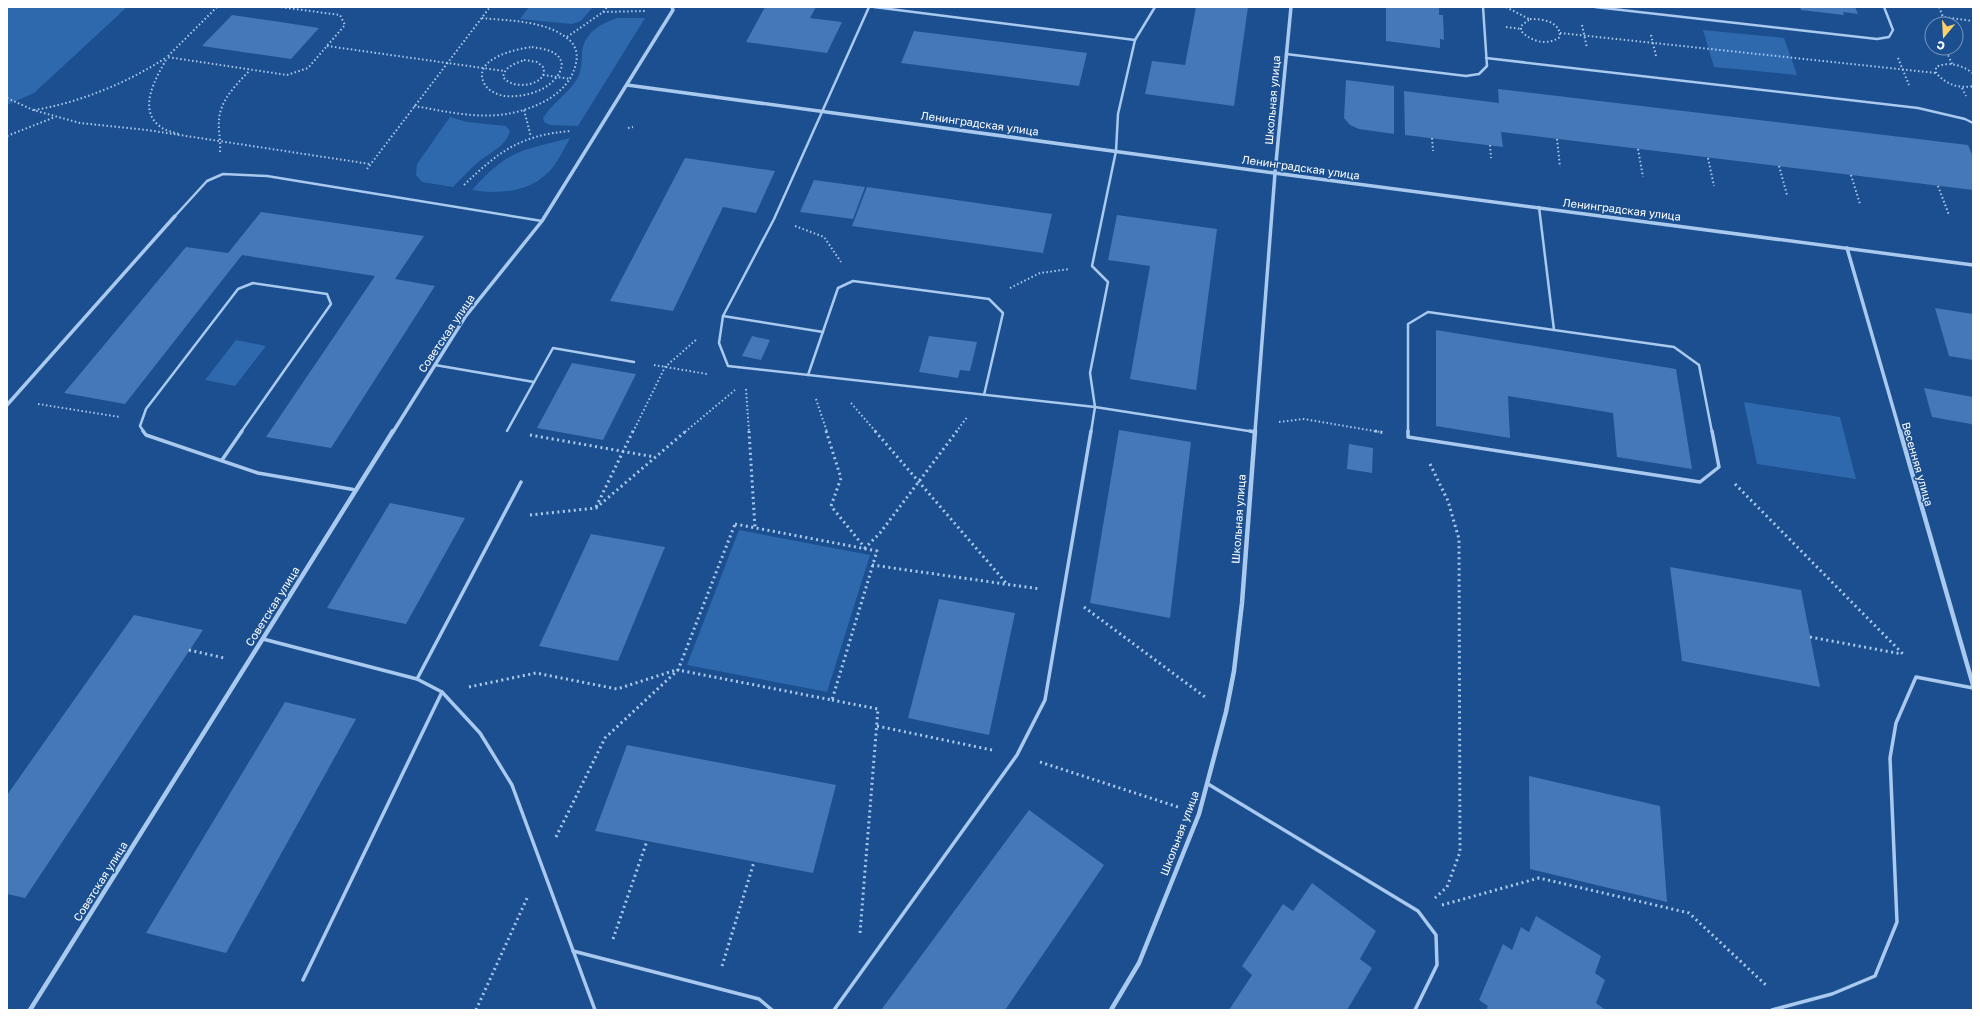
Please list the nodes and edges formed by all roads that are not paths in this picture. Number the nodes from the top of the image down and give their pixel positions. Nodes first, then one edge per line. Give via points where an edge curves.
1 (672, 7) edge
2 (869, 7) edge
3 (874, 7) edge
4 (1155, 7) edge
5 (1291, 7) edge
6 (1483, 7) edge
7 (1595, 7) edge
8 (1884, 7) edge
9 (1135, 40) junction
10 (1286, 54) junction
11 (1486, 58) junction
12 (627, 84) junction
13 (822, 111) junction
14 (1973, 123) edge
15 (1116, 151) junction
16 (1275, 173) junction
17 (1539, 207) junction
18 (175, 216) joint
19 (542, 222) junction
20 (1847, 248) junction
21 (1973, 265) edge
22 (722, 316) junction
23 (1554, 330) junction
24 (823, 332) junction
25 (634, 362) dead end
26 (435, 365) junction
27 (808, 375) junction
28 (534, 382) junction
29 (984, 395) junction
30 (7, 405) edge
31 (1095, 407) junction
32 (507, 431) road end
33 (1255, 432) junction
34 (222, 460) junction
35 (521, 482) dead end
36 (356, 490) junction
37 (263, 638) junction
38 (417, 679) junction
39 (1973, 685) edge
40 (1973, 688) edge
41 (442, 692) junction
42 (1208, 784) junction
43 (573, 951) junction
44 (303, 980) dead end
45 (30, 1010) edge
46 (595, 1010) edge
47 (772, 1010) edge
48 (834, 1010) edge
49 (1111, 1010) edge
50 (1416, 1010) edge
51 (1772, 1010) edge

1 - 12 street, Советская улица via 673,10
2 - 13 lane
3 - 9 lane
4 - 9 lane
5 - 10 street, Школьная улица
6 - 11 lane
7 - 8 lane via 1877,39 1889,37 1894,30
9 - 15 lane via 1118,114
10 - 11 lane via 1466,76 1479,74 1487,66
10 - 16 street, Школьная улица
11 - 14 lane via 1918,108
12 - 13 street, Ленинградская улица
12 - 19 street, Советская улица
13 - 15 street, Ленинградская улица
13 - 22 lane via 774,219
15 - 16 street, Ленинградская улица
15 - 31 lane via 1092,266 1108,282 1090,373
16 - 17 street, Ленинградская улица
16 - 33 street, Школьная улица
17 - 20 street, Ленинградская улица
17 - 23 lane
18 - 19 lane via 208,181 223,174 267,176
18 - 30 street
19 - 26 street, Советская улица via 465,317
20 - 21 street, Ленинградская улица
20 - 39 street, Весенняя улица
22 - 24 lane
22 - 27 lane via 719,342 728,366
23 - 23 lane via 1674,347 1699,365 1719,467 1700,482 1408,437 1408,324 1428,312
24 - 27 lane
24 - 29 lane via 838,288 853,281 989,299 1003,313
25 - 28 lane via 553,348
26 - 28 lane
26 - 36 street, Советская улица
27 - 29 lane
28 - 32 lane
29 - 31 lane
31 - 33 lane
31 - 48 lane via 1045,700 1018,755
33 - 42 street, Школьная улица via 1242,603 1234,671
34 - 34 lane via 146,435 140,426 146,408 238,289 253,283 327,294 331,304
34 - 36 lane via 258,472
35 - 38 lane
36 - 37 street, Советская улица
37 - 38 lane
37 - 45 street, Советская улица
38 - 41 lane
40 - 51 lane via 1916,677 1896,723 1890,758 1897,922 1875,976 1832,994
41 - 43 lane via 480,733 512,785
41 - 44 lane
42 - 49 street, Школьная улица via 1199,814 1139,963
42 - 50 lane via 1418,911 1436,935 1437,965
43 - 46 lane
43 - 47 lane via 759,999

